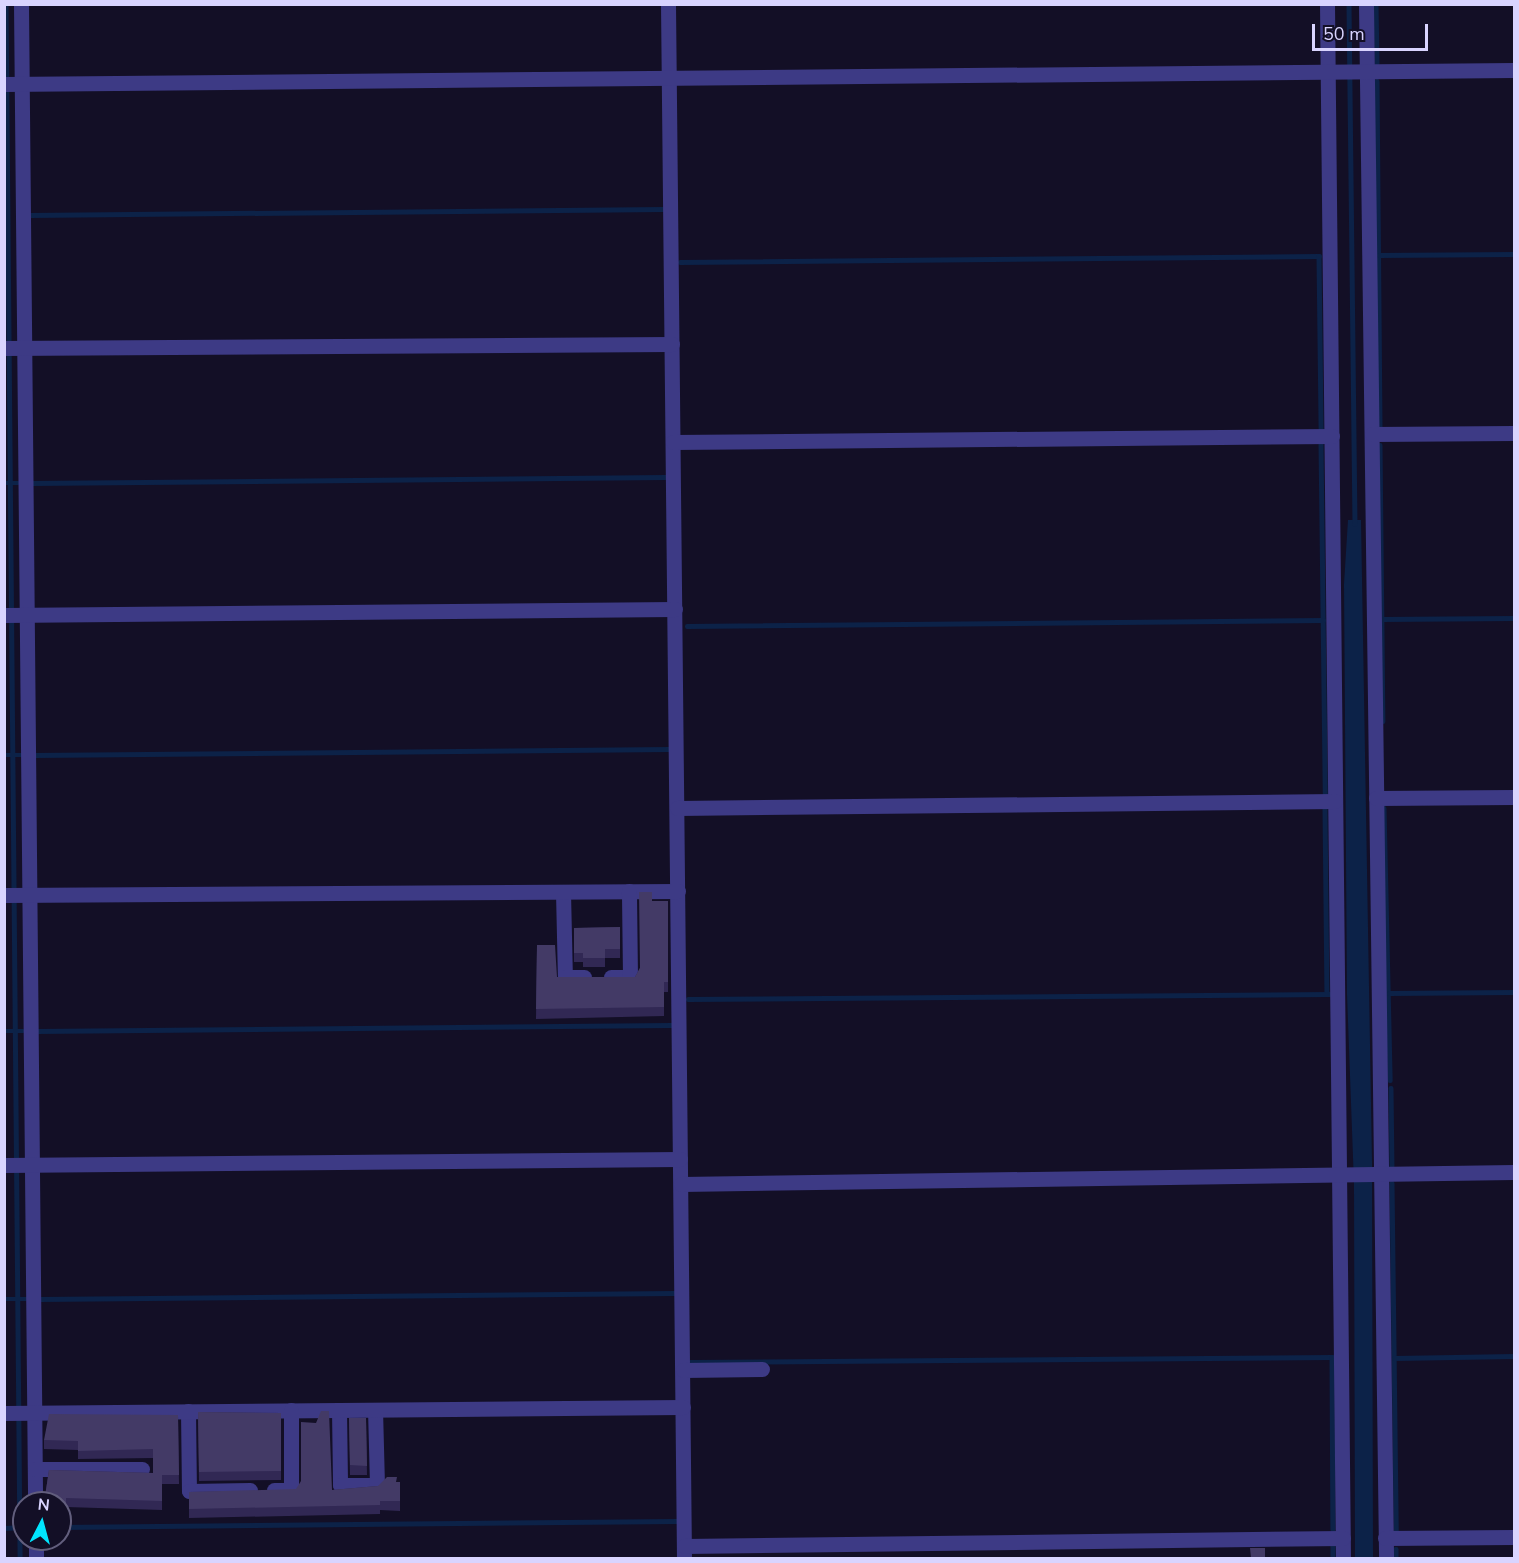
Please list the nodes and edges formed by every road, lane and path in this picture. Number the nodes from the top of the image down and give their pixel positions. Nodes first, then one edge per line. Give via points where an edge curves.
1 (21, 4) edge
2 (668, 4) edge
3 (1327, 4) edge
4 (1366, 4) edge
5 (1515, 70) edge
6 (1331, 71) junction
7 (1365, 71) junction
8 (669, 80) junction
9 (14, 84) edge
10 (672, 344) junction
11 (15, 348) edge
12 (1515, 433) edge
13 (1372, 434) junction
14 (1332, 436) junction
15 (673, 442) junction
16 (675, 609) junction
17 (14, 615) edge
18 (1515, 797) edge
19 (1376, 798) junction
20 (1335, 801) junction
21 (677, 808) junction
22 (563, 891) junction
23 (629, 891) junction
24 (678, 891) junction
25 (26, 894) junction
26 (6, 895) edge
27 (680, 1159) junction
28 (18, 1165) edge
29 (1515, 1172) edge
30 (1379, 1173) junction
31 (1344, 1174) junction
32 (681, 1184) junction
33 (762, 1369) dead end
34 (683, 1370) junction
35 (683, 1407) junction
36 (291, 1410) junction
37 (339, 1410) junction
38 (375, 1410) junction
39 (188, 1411) junction
40 (31, 1412) junction
41 (8, 1413) edge
42 (35, 1468) junction
43 (142, 1469) dead end
44 (35, 1491) edge
45 (1515, 1537) edge
46 (1343, 1538) junction
47 (1385, 1538) junction
48 (684, 1552) edge
49 (1343, 1558) edge
50 (1386, 1558) edge

1 - 9 street
2 - 8 street
3 - 6 street
4 - 7 street
5 - 7 street
6 - 7 street
6 - 8 street
6 - 14 street
7 - 13 street
8 - 9 street
8 - 10 street
9 - 11 street
10 - 11 street
10 - 15 street
11 - 17 street
12 - 13 street
13 - 19 street
14 - 15 street
14 - 20 street
15 - 16 street
16 - 17 street
16 - 21 street
17 - 25 street
18 - 19 street
19 - 30 street
20 - 21 street
20 - 31 street
21 - 24 street
22 - 23 street
22 - 23 street via 565,977 630,977
22 - 25 street
23 - 24 street
24 - 27 street
25 - 26 street
25 - 28 street
27 - 28 street
27 - 32 street
28 - 40 street
29 - 30 street
30 - 31 street
30 - 47 street
31 - 32 street
31 - 46 street
32 - 34 street
33 - 34 street
34 - 35 street
35 - 38 street
35 - 48 street
36 - 37 street
36 - 39 street
36 - 39 street via 291,1490 200,1491 189,1491
37 - 38 street
37 - 38 street via 340,1485 377,1485
39 - 40 street
40 - 41 street
40 - 42 street
42 - 43 street
42 - 44 street
45 - 47 street
46 - 48 street
46 - 49 street
47 - 50 street

